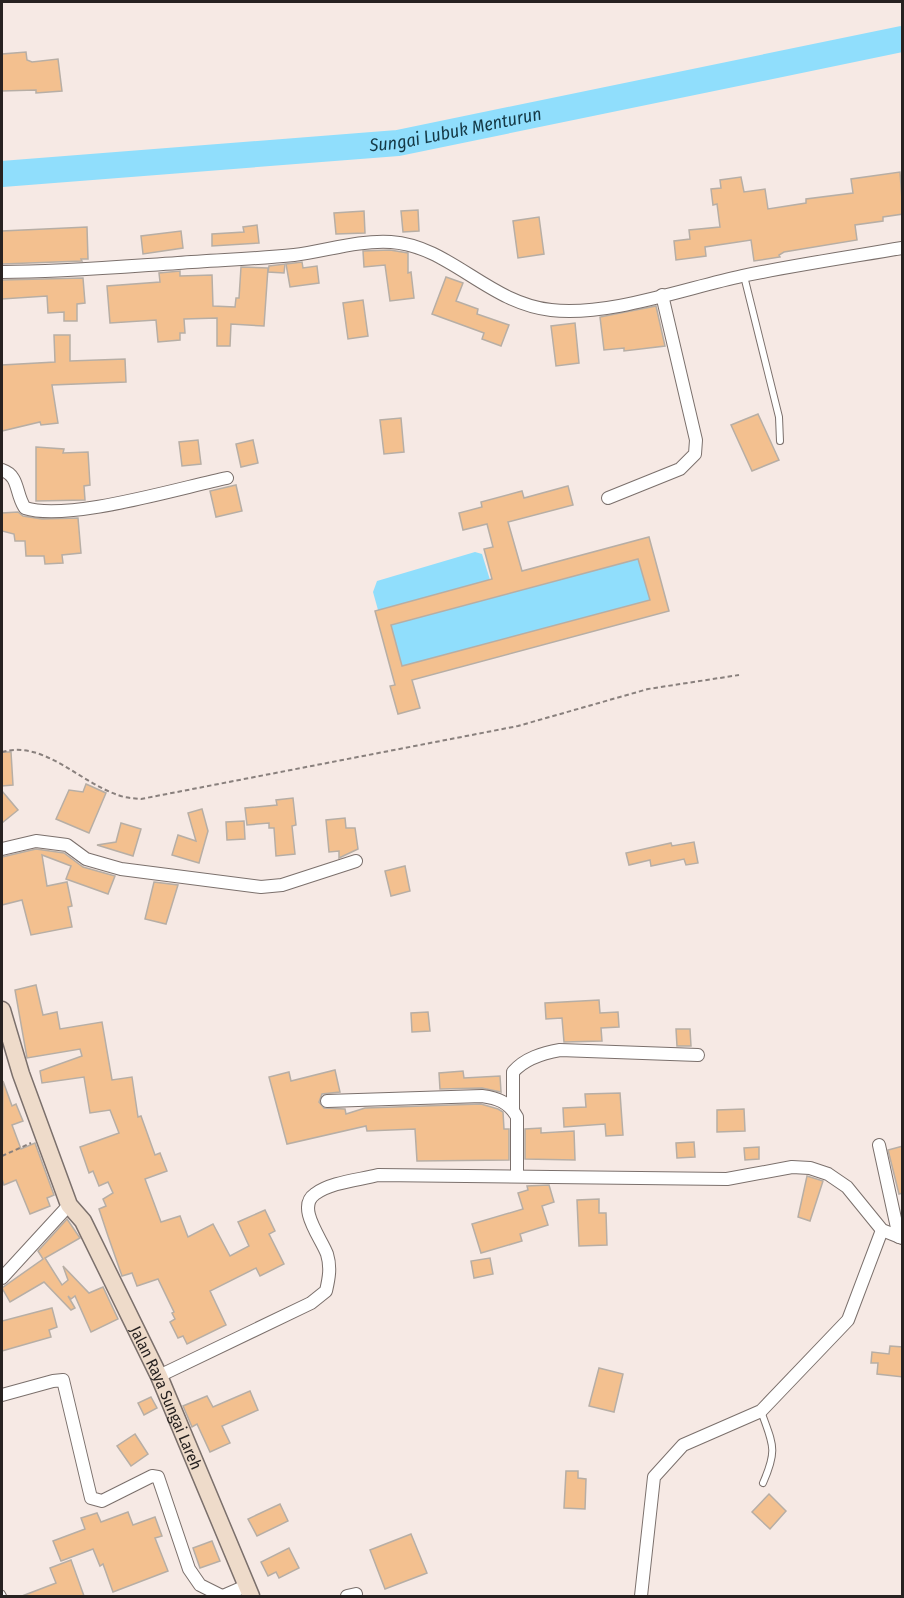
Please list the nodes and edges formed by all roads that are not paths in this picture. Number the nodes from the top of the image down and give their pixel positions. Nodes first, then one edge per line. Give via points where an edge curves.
1 (903, 248) edge
2 (2, 272) edge
3 (744, 276) junction
4 (662, 295) junction
5 (780, 441) dead end
6 (2, 470) edge
7 (227, 478) dead end
8 (608, 498) dead end
9 (2, 849) edge
10 (356, 861) dead end
11 (2, 1010) edge
12 (698, 1054) dead end
13 (327, 1101) dead end
14 (513, 1110) junction
15 (879, 1145) dead end
16 (517, 1176) junction
17 (69, 1205) junction
18 (882, 1230) junction
19 (901, 1237) edge
20 (2, 1278) edge
21 (159, 1376) junction
22 (2, 1395) edge
23 (761, 1411) junction
24 (763, 1483) dead end
25 (249, 1591) edge
26 (222, 1596) edge
27 (641, 1596) edge

1 - 3 street
2 - 4 street via 294,255 390,242 414,245 435,255 520,305 573,311
3 - 4 street
3 - 5 lane via 779,417
4 - 8 street via 696,440 695,454 680,469
6 - 7 street via 16,481 25,508 39,512 67,512
9 - 10 street via 36,841 68,845 86,859 121,869 261,887 282,885
11 - 17 street, Jalan Raya Sungai Lareh
12 - 14 street via 546,1052 513,1072
13 - 14 street via 482,1096 505,1102
14 - 16 street via 517,1117
15 - 19 street
16 - 18 street via 727,1179 792,1167 810,1168 847,1187
16 - 21 street via 378,1175 313,1194 309,1216 327,1254 330,1270 326,1291 310,1303
17 - 20 street
17 - 21 street, Jalan Raya Sungai Lareh via 83,1221
18 - 19 street
18 - 23 street via 848,1320
21 - 25 street, Jalan Raya Sungai Lareh
22 - 26 street via 63,1380 91,1498 102,1501 152,1476 158,1477 189,1569 200,1585
23 - 24 lane via 774,1448
23 - 27 street via 683,1445 654,1478
25 - 26 street

